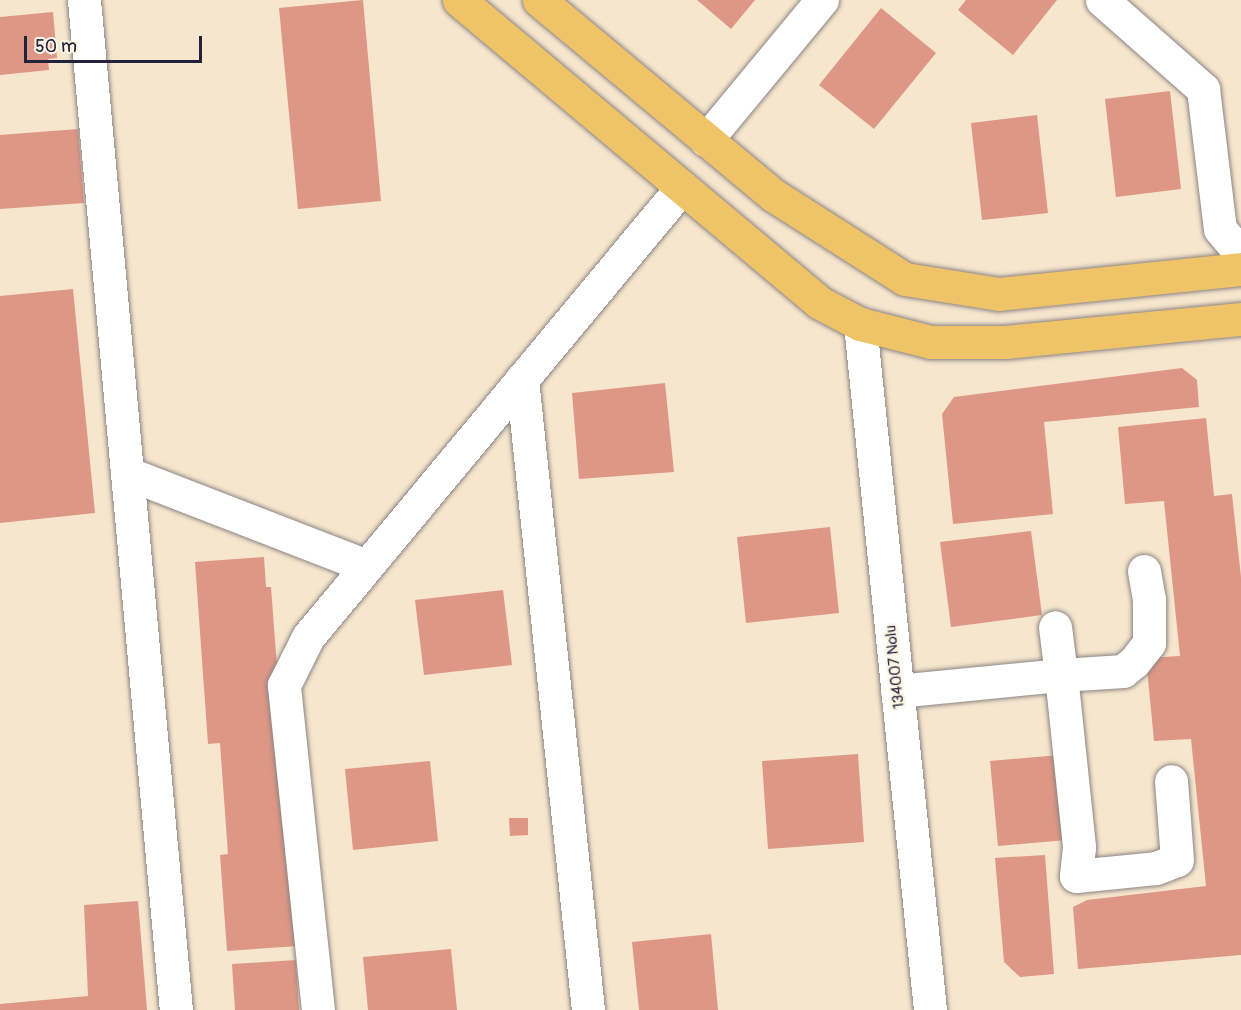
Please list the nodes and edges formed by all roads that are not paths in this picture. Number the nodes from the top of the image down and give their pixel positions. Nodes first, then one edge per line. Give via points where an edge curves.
1 (84, 0) edge
2 (459, 0) edge
3 (822, 0) edge
4 (1102, 0) edge
5 (548, 3) edge
6 (706, 140) junction
7 (682, 188) junction
8 (1241, 254) edge
9 (1241, 268) edge
10 (1241, 319) edge
11 (860, 324) junction
12 (522, 379) junction
13 (128, 473) junction
14 (367, 566) junction
15 (1144, 571) dead end
16 (1055, 627) dead end
17 (1061, 675) junction
18 (897, 691) junction
19 (1172, 781) dead end
20 (176, 1010) edge
21 (318, 1010) edge
22 (588, 1010) edge
23 (930, 1010) edge

1 - 13 street
2 - 7 main road
3 - 6 street
4 - 8 street via 1203,89 1220,229
5 - 6 main road
6 - 9 main road via 773,195 905,279 999,294
7 - 11 main road via 820,303
7 - 12 street
10 - 11 main road via 1005,342 931,342
11 - 18 street, 134007 Nolu
12 - 14 street
12 - 22 street
13 - 14 street
13 - 20 street
14 - 21 street via 308,637 284,685
15 - 17 street via 1149,599 1149,643 1134,662 1123,671
16 - 17 street
17 - 18 street
17 - 19 street via 1079,847 1076,876 1156,868 1177,860
18 - 23 street, 134007 Nolu

